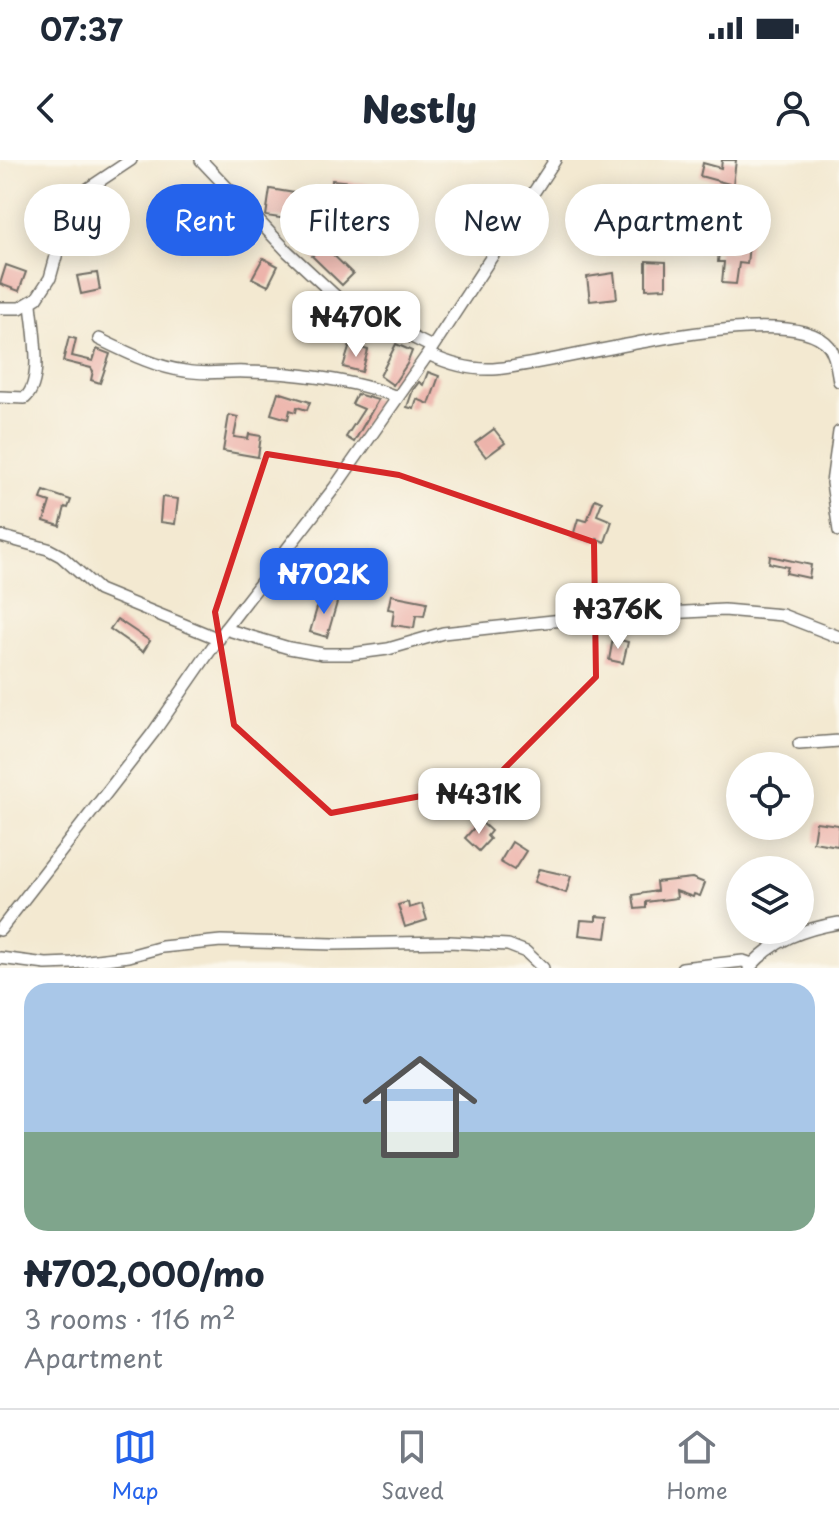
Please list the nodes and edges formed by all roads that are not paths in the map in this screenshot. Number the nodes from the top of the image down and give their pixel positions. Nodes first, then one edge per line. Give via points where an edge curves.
1 (131, 160) edge
2 (201, 160) edge
3 (555, 160) edge
4 (31, 304) junction
5 (0, 308) edge
6 (99, 339) dead end
7 (430, 351) junction
8 (839, 381) edge
9 (0, 397) edge
10 (397, 397) junction
11 (839, 432) edge
12 (839, 531) edge
13 (0, 536) edge
14 (222, 634) junction
15 (839, 637) edge
16 (839, 741) edge
17 (799, 744) dead end
18 (839, 923) edge
19 (0, 930) edge
20 (0, 958) edge
21 (750, 966) edge
22 (543, 968) edge
23 (682, 968) edge

1 - 4 street via 70,206 50,278
2 - 7 street via 343,303
3 - 7 street
4 - 5 street
4 - 9 street via 33,386 25,398
6 - 10 street via 187,372 249,371 317,379 362,385
7 - 8 street via 457,366 494,369 692,334 788,328 829,346
7 - 10 street
10 - 14 street
11 - 12 street via 832,483
13 - 14 street via 61,556 99,590
14 - 15 street via 323,654 350,654 443,633 724,610 782,615
14 - 19 street via 153,733
16 - 17 street
18 - 21 street via 797,932
20 - 22 street via 72,963 221,941 449,942 508,945 526,952
21 - 23 street via 743,961

